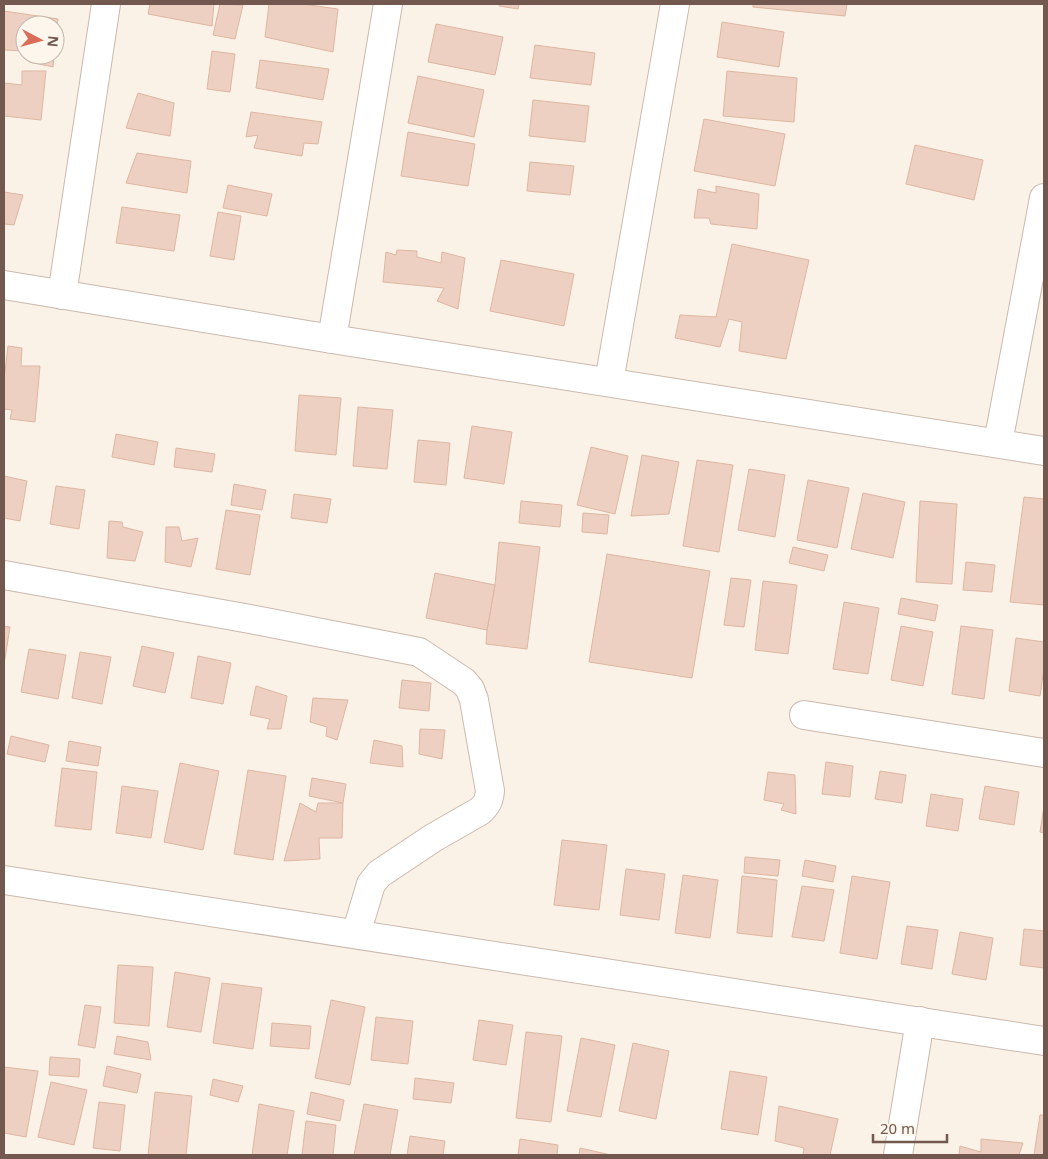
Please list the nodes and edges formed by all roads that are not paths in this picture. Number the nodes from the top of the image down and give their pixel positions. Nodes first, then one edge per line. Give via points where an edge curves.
1 (106, 4) edge
2 (388, 4) edge
3 (676, 4) edge
4 (1044, 198) edge
5 (4, 285) edge
6 (62, 295) junction
7 (332, 339) junction
8 (609, 382) junction
9 (998, 443) junction
10 (1044, 450) edge
11 (4, 575) edge
12 (804, 715) dead end
13 (1044, 753) edge
14 (4, 880) edge
15 (356, 934) junction
16 (920, 1021) junction
17 (1044, 1041) edge
18 (898, 1155) edge

1 - 6 street
2 - 7 street
3 - 8 street
4 - 9 street
5 - 6 street
6 - 7 street
7 - 8 street
8 - 9 street
9 - 10 street
11 - 15 street via 419,652 464,682 474,700 490,791 486,806 380,874 371,884
12 - 13 street
14 - 15 street
15 - 16 street
16 - 17 street
16 - 18 street

